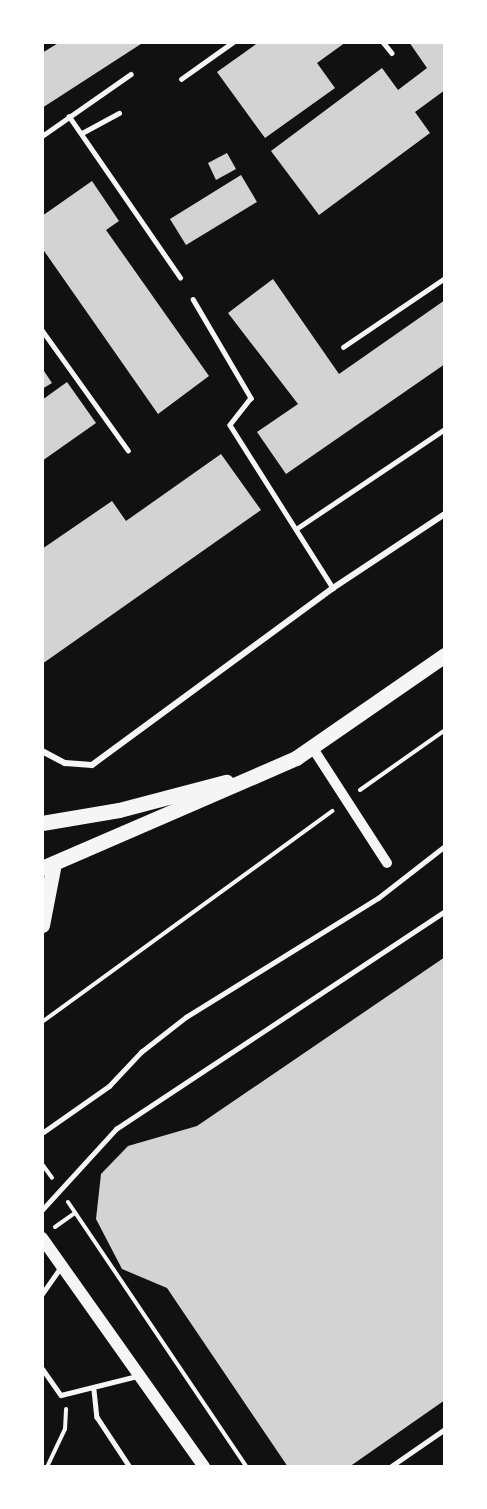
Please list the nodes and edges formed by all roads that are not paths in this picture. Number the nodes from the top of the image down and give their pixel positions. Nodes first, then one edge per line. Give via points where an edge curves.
1 (233, 42) edge
2 (383, 42) edge
3 (392, 53) dead end
4 (131, 75) dead end
5 (181, 79) dead end
6 (119, 113) dead end
7 (69, 116) junction
8 (82, 133) junction
9 (42, 136) edge
10 (180, 277) dead end
11 (445, 278) edge
12 (193, 299) dead end
13 (42, 330) edge
14 (343, 347) dead end
15 (445, 429) edge
16 (128, 450) dead end
17 (445, 514) edge
18 (296, 529) junction
19 (333, 588) junction
20 (445, 655) edge
21 (312, 747) junction
22 (42, 751) edge
23 (264, 773) junction
24 (42, 823) edge
25 (445, 846) edge
26 (387, 863) dead end
27 (48, 865) edge
28 (445, 911) edge
29 (42, 925) edge
30 (42, 1133) edge
31 (42, 1210) edge
32 (46, 1234) edge
33 (62, 1266) junction
34 (42, 1294) edge
35 (42, 1368) edge
36 (138, 1376) junction
37 (94, 1390) junction
38 (445, 1429) edge
39 (130, 1467) edge
40 (204, 1467) edge
41 (390, 1467) edge

1 - 5 lane
2 - 3 lane
4 - 7 lane
6 - 8 lane
7 - 8 lane
7 - 9 lane
8 - 10 lane
11 - 14 lane
12 - 18 lane via 251,398 230,425
13 - 16 lane
15 - 18 lane
17 - 19 street
18 - 19 lane
19 - 22 street via 92,765 65,763
20 - 21 main road
21 - 23 main road
21 - 26 street
23 - 24 main road via 119,810
23 - 27 main road
25 - 30 lane via 378,898 186,1017 141,1052 109,1086
27 - 29 main road
28 - 31 lane via 116,1129
32 - 33 main road
33 - 34 lane
33 - 36 main road
35 - 37 lane via 61,1395
36 - 37 lane
36 - 40 main road
37 - 39 lane via 97,1417
38 - 41 lane

